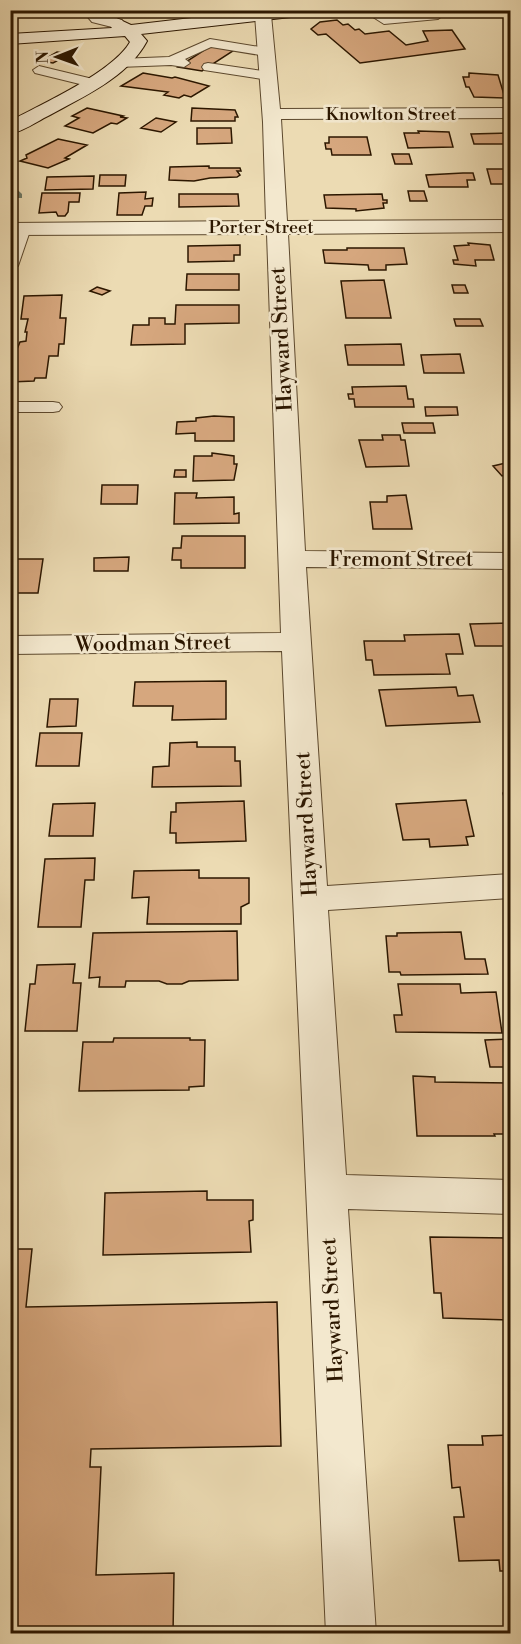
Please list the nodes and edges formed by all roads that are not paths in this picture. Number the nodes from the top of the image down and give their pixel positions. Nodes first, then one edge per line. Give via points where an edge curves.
1 (228, 10) edge
2 (308, 10) edge
3 (366, 10) edge
4 (445, 10) edge
5 (263, 15) junction
6 (95, 22) edge
7 (122, 27) junction
8 (10, 39) edge
9 (225, 56) dead end
10 (119, 63) junction
11 (267, 64) junction
12 (208, 67) dead end
13 (39, 70) dead end
14 (92, 83) junction
15 (510, 113) edge
16 (272, 114) junction
17 (10, 129) edge
18 (510, 226) edge
19 (277, 227) junction
20 (17, 229) edge
21 (10, 266) edge
22 (10, 406) edge
23 (53, 406) dead end
24 (292, 559) junction
25 (510, 561) edge
26 (296, 642) junction
27 (10, 645) edge
28 (510, 886) edge
29 (312, 898) junction
30 (326, 1191) junction
31 (510, 1197) edge
32 (351, 1634) edge

1 - 7 street
2 - 5 street
3 - 4 lane via 384,20 438,15
5 - 7 street
5 - 11 street, Hayward Street
6 - 7 street
6 - 8 street via 52,35
6 - 10 street
7 - 10 street via 139,41 138,49
9 - 11 lane
10 - 11 lane via 177,62 210,43
10 - 14 street
11 - 12 lane
11 - 16 street, Hayward Street
13 - 14 lane
14 - 17 street
15 - 16 street, Knowlton Street
16 - 19 street, Hayward Street
18 - 19 street, Porter Street
19 - 20 street, Porter Street
19 - 24 street, Hayward Street
20 - 21 lane
22 - 23 lane
24 - 25 street, Fremont Street
24 - 26 street, Hayward Street
26 - 27 street, Woodman Street
26 - 29 street, Hayward Street
28 - 29 street
29 - 30 street, Hayward Street
30 - 31 street
30 - 32 street, Hayward Street

